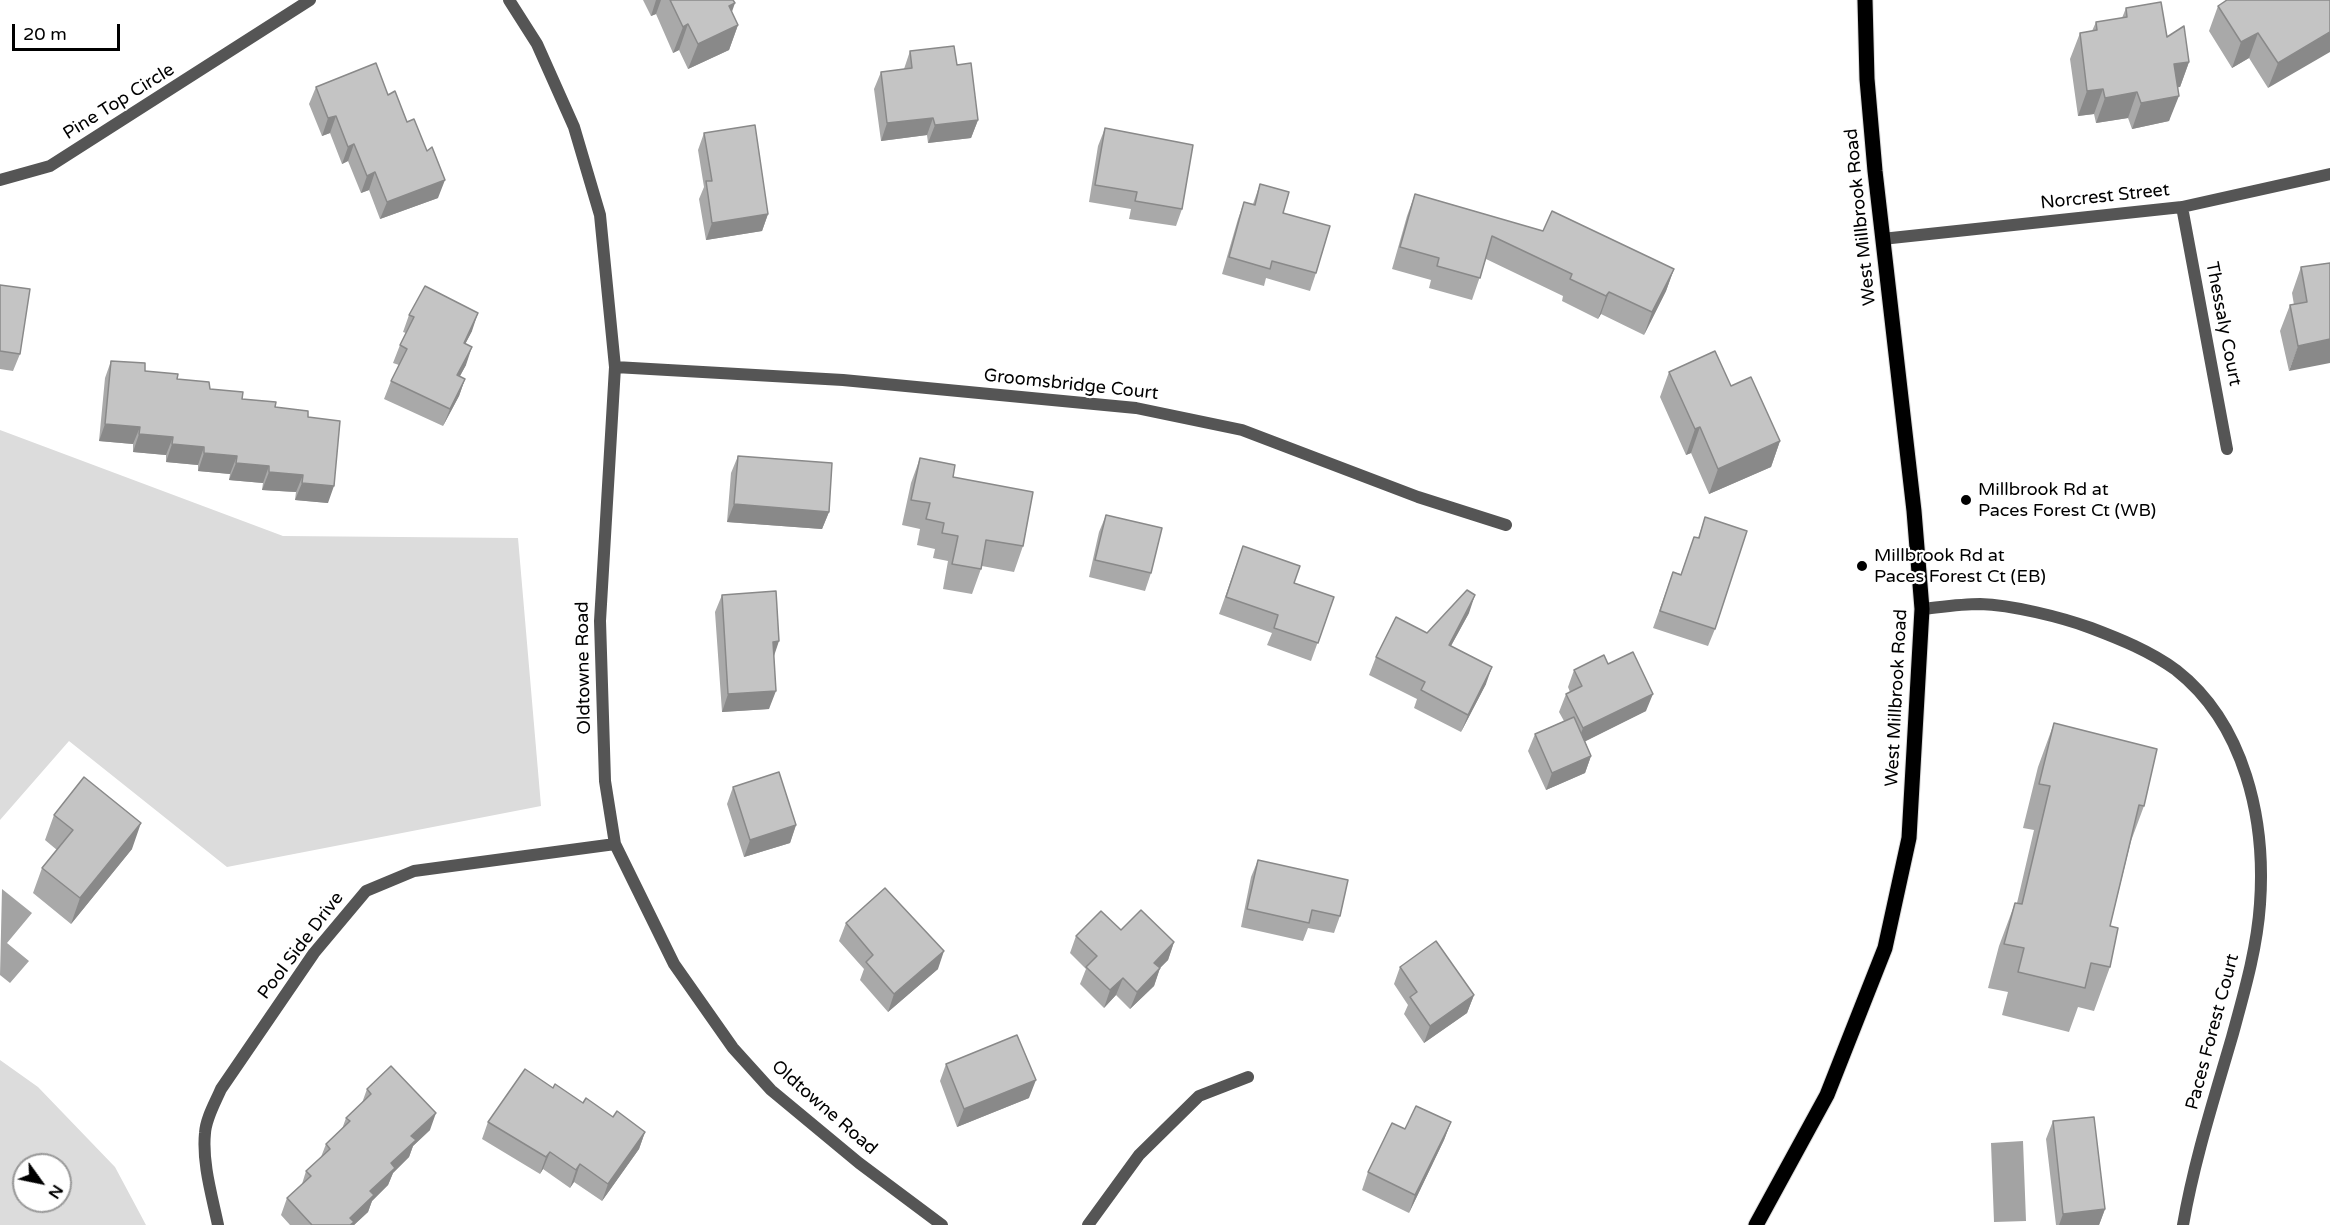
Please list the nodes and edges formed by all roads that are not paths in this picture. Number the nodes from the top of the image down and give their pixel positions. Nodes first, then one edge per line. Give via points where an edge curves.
1 (310, 0) edge
2 (509, 0) edge
3 (1865, 0) edge
4 (2330, 174) edge
5 (0, 180) edge
6 (2182, 207) junction
7 (1882, 239) junction
8 (615, 367) junction
9 (2228, 449) dead end
10 (1506, 525) dead end
11 (1922, 609) junction
12 (615, 844) junction
13 (1248, 1077) dead end
14 (218, 1225) edge
15 (942, 1225) edge
16 (1088, 1225) edge
17 (1756, 1225) edge
18 (2183, 1225) edge

1 - 5 street, Pine Top Circle via 50,166
2 - 8 street, Oldtowne Road via 537,44 574,127 600,215
3 - 7 main road, West Millbrook Road via 1867,79
4 - 6 street, Norcrest Street
6 - 7 street, Norcrest Street
6 - 9 street, Thessaly Court
7 - 11 main road, West Millbrook Road
8 - 10 street, Groomsbridge Court via 843,380 1136,408 1242,430 1418,497
8 - 12 street, Oldtowne Road via 600,621 605,781
11 - 17 main road, West Millbrook Road via 1909,838 1885,948 1827,1095
11 - 18 street, Paces Forest Court via 1982,604 2064,618 2127,641 2176,670 2212,708 2248,777 2258,830 2260,904 2250,973 2190,1183
12 - 14 street, Pool Side Drive via 414,871 366,891 314,953 221,1089 210,1112 205,1133 208,1181
12 - 15 street, Oldtowne Road via 674,964 733,1048 771,1090
13 - 16 street via 1199,1096 1139,1155

